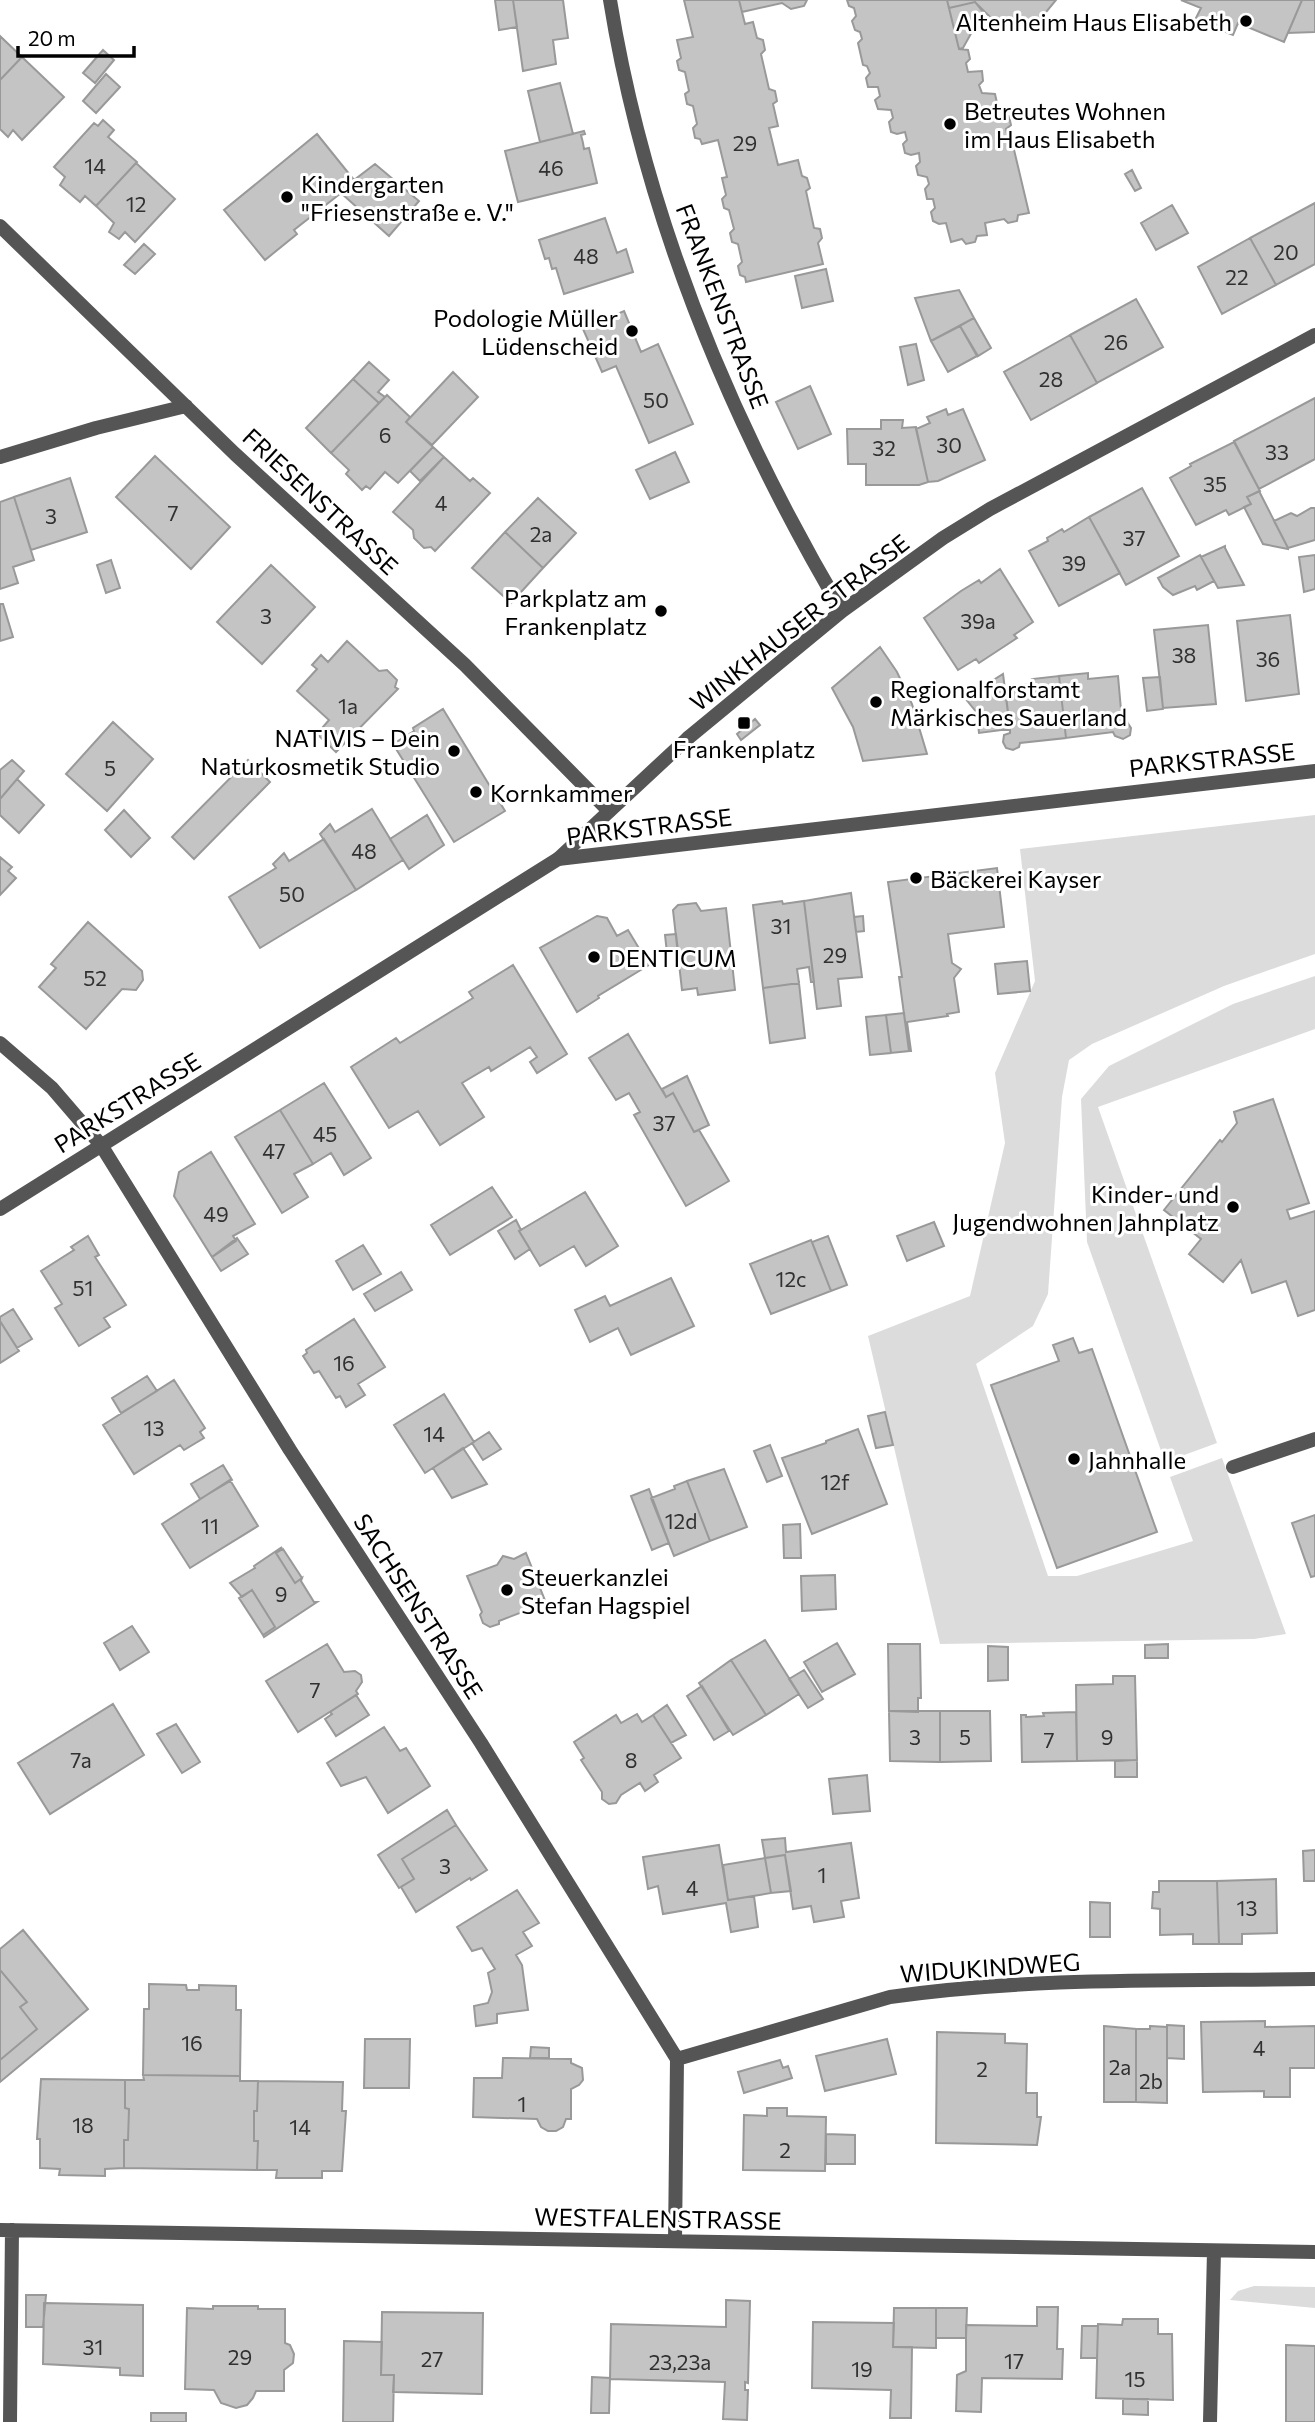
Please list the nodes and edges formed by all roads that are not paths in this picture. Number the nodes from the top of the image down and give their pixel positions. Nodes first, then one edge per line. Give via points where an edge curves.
1 (610, 0) edge
2 (0, 226) edge
3 (1315, 335) edge
4 (186, 406) junction
5 (0, 457) edge
6 (842, 611) junction
7 (1315, 771) edge
8 (609, 811) junction
9 (558, 859) junction
10 (0, 1043) edge
11 (101, 1145) junction
12 (0, 1209) edge
13 (1315, 1438) edge
14 (1233, 1467) dead end
15 (1315, 1979) edge
16 (677, 2059) junction
17 (6, 2230) edge
18 (675, 2241) junction
19 (1214, 2251) junction
20 (1315, 2252) edge
21 (10, 2422) edge
22 (1210, 2422) edge

1 - 6 street, FRANKENSTRASSE via 649,174 694,306 756,454
2 - 4 street, FRIESENSTRASSE
3 - 6 street, WINKHAUSER STRASSE via 990,509 943,537
4 - 5 street
4 - 8 street, FRIESENSTRASSE via 465,665
6 - 8 street, WINKHAUSER STRASSE via 688,738
7 - 9 street, PARKSTRASSE
8 - 9 street, WINKHAUSER STRASSE
9 - 11 street, PARKSTRASSE
10 - 11 street, SACHSENSTRASSE via 52,1088
11 - 12 street, PARKSTRASSE
11 - 16 street, SACHSENSTRASSE
13 - 14 street
15 - 16 street, WIDUKINDWEG via 1019,1984 918,1993 890,1997
16 - 18 street
17 - 18 street, WESTFALENSTRASSE
17 - 21 street
18 - 19 street, WESTFALENSTRASSE
19 - 20 street, WESTFALENSTRASSE
19 - 22 street

